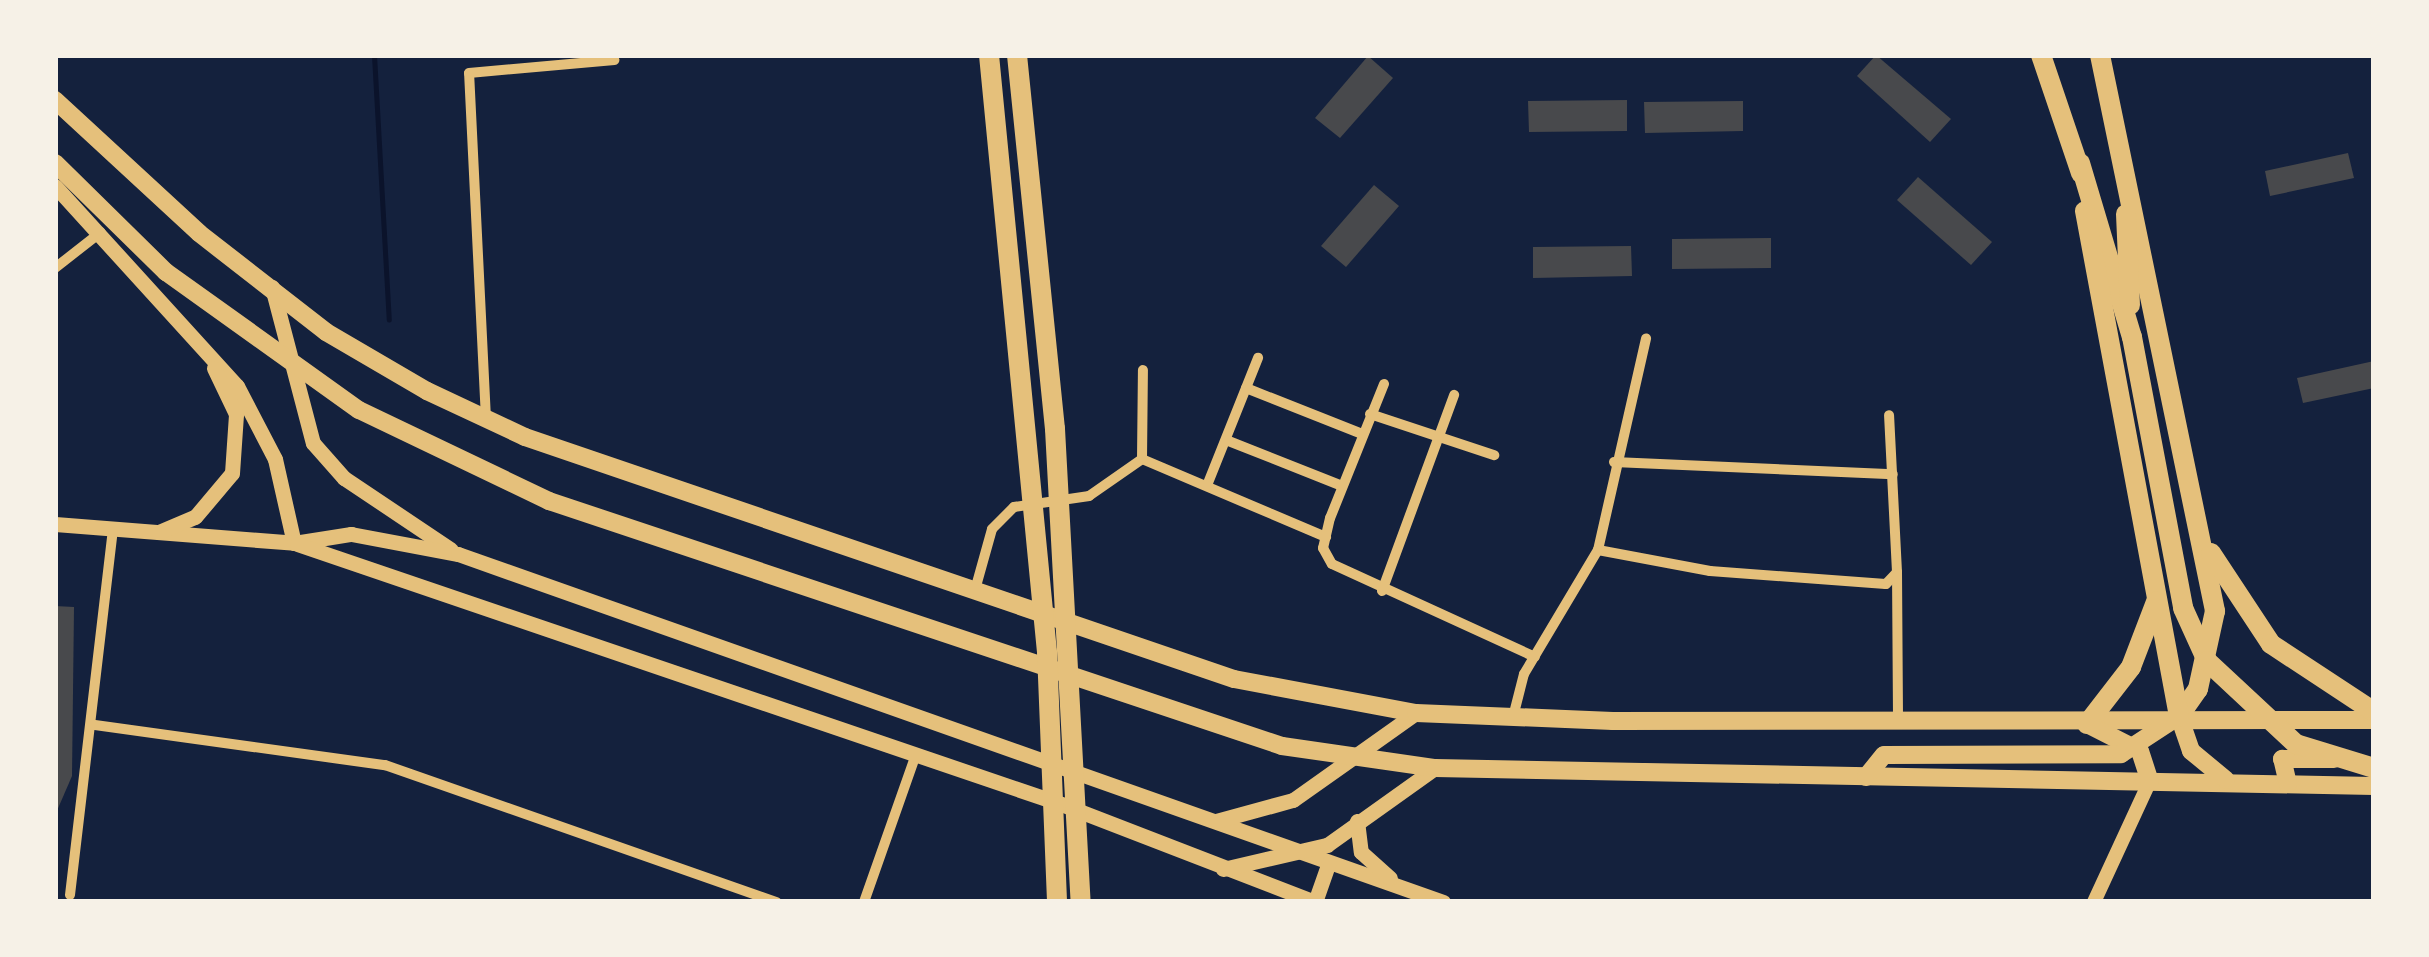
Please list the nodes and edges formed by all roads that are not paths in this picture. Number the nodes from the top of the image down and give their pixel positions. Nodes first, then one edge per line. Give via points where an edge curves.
1 (989, 55) edge
2 (1016, 55) edge
3 (2041, 55) edge
4 (2100, 55) edge
5 (614, 60) dead end
6 (55, 100) edge
7 (2123, 161) junction
8 (55, 163) edge
9 (2080, 164) junction
10 (55, 186) edge
11 (102, 231) junction
12 (55, 268) edge
13 (272, 287) junction
14 (2132, 337) junction
15 (1646, 338) dead end
16 (204, 346) junction
17 (287, 358) junction
18 (1258, 358) dead end
19 (1143, 370) dead end
20 (1384, 384) dead end
21 (1246, 388) junction
22 (1454, 395) dead end
23 (1370, 414) junction
24 (1889, 415) dead end
25 (486, 418) junction
26 (1362, 434) junction
27 (1226, 440) junction
28 (1442, 440) junction
29 (1494, 455) dead end
30 (1142, 459) junction
31 (1614, 462) junction
32 (1892, 474) junction
33 (1208, 483) junction
34 (1342, 486) junction
35 (55, 524) edge
36 (113, 530) junction
37 (155, 534) junction
38 (2202, 536) junction
39 (1326, 537) junction
40 (294, 542) junction
41 (1598, 550) junction
42 (458, 554) junction
43 (1897, 572) junction
44 (974, 590) junction
45 (1382, 591) junction
46 (2156, 600) junction
47 (1534, 657) junction
48 (2374, 712) edge
49 (1416, 713) junction
50 (2179, 716) junction
51 (1513, 717) junction
52 (2374, 720) edge
53 (1898, 722) junction
54 (1993, 723) junction
55 (2087, 724) junction
56 (96, 725) junction
57 (2134, 747) junction
58 (916, 754) junction
59 (1996, 757) junction
60 (1353, 758) junction
61 (2374, 760) edge
62 (1435, 768) junction
63 (2374, 768) edge
64 (1866, 777) junction
65 (2150, 781) junction
66 (2231, 783) junction
67 (2288, 784) junction
68 (2374, 786) edge
69 (1356, 821) junction
70 (1211, 822) junction
71 (1304, 853) junction
72 (1329, 862) junction
73 (1218, 869) junction
74 (1405, 889) junction
75 (70, 895) dead end
76 (777, 902) edge
77 (864, 902) edge
78 (1056, 902) edge
79 (1081, 902) edge
80 (1315, 902) edge
81 (1442, 902) edge
82 (2094, 902) edge

1 - 78 highway via 1047,652
2 - 79 highway via 1055,429
3 - 9 highway
4 - 7 highway
5 - 25 street via 469,73
6 - 13 main road via 137,184
7 - 14 highway
7 - 38 highway
8 - 17 main road via 166,272
9 - 14 highway
9 - 46 highway
10 - 11 main road
11 - 12 street
11 - 16 main road
13 - 17 main road
13 - 25 main road via 378,365
14 - 63 highway via 2176,576 2207,662 2296,744
15 - 31 street
16 - 37 main road via 236,414 232,473 195,517
16 - 40 main road via 276,459
17 - 42 main road via 313,444 344,478
17 - 60 main road via 359,410 550,500 1178,716
18 - 21 street
19 - 30 street
20 - 23 street
21 - 26 street
21 - 27 street
22 - 28 street
23 - 26 street
23 - 28 street
24 - 32 street
25 - 44 main road
26 - 34 street
27 - 33 street
27 - 34 street
28 - 29 street
28 - 45 street
30 - 33 street
30 - 44 street via 1088,496 1014,508 992,528
31 - 32 street
31 - 41 street
32 - 43 street
33 - 39 street
34 - 39 street
35 - 36 main road
36 - 37 main road
36 - 56 street
37 - 40 main road
38 - 48 highway via 2272,644
38 - 50 highway via 2211,651
39 - 45 street via 1332,564
40 - 42 main road via 350,534
40 - 58 main road
41 - 43 street via 1856,584 1886,584
41 - 47 street
42 - 70 main road
43 - 53 street
44 - 49 main road via 1234,679
45 - 47 street
46 - 50 highway
46 - 55 highway via 2131,666
47 - 51 street
49 - 51 main road
49 - 60 main road
50 - 52 main road
50 - 55 main road
50 - 57 main road
50 - 66 main road via 2190,751
51 - 53 main road
53 - 54 main road
54 - 55 main road
54 - 59 main road via 2004,737
55 - 57 main road
56 - 75 street
56 - 76 street via 385,765
57 - 59 main road via 2092,758
57 - 65 main road
58 - 73 main road
58 - 77 street
59 - 64 main road via 1884,756
60 - 62 main road
60 - 70 main road via 1293,800
61 - 67 main road via 2282,758
62 - 64 main road
62 - 69 main road
64 - 65 main road
65 - 66 main road
65 - 82 street
66 - 67 main road
67 - 68 main road
69 - 71 main road
69 - 74 main road via 1361,852
70 - 71 main road
71 - 72 main road
71 - 73 main road
72 - 74 main road
72 - 80 main road
73 - 80 main road
74 - 81 main road

